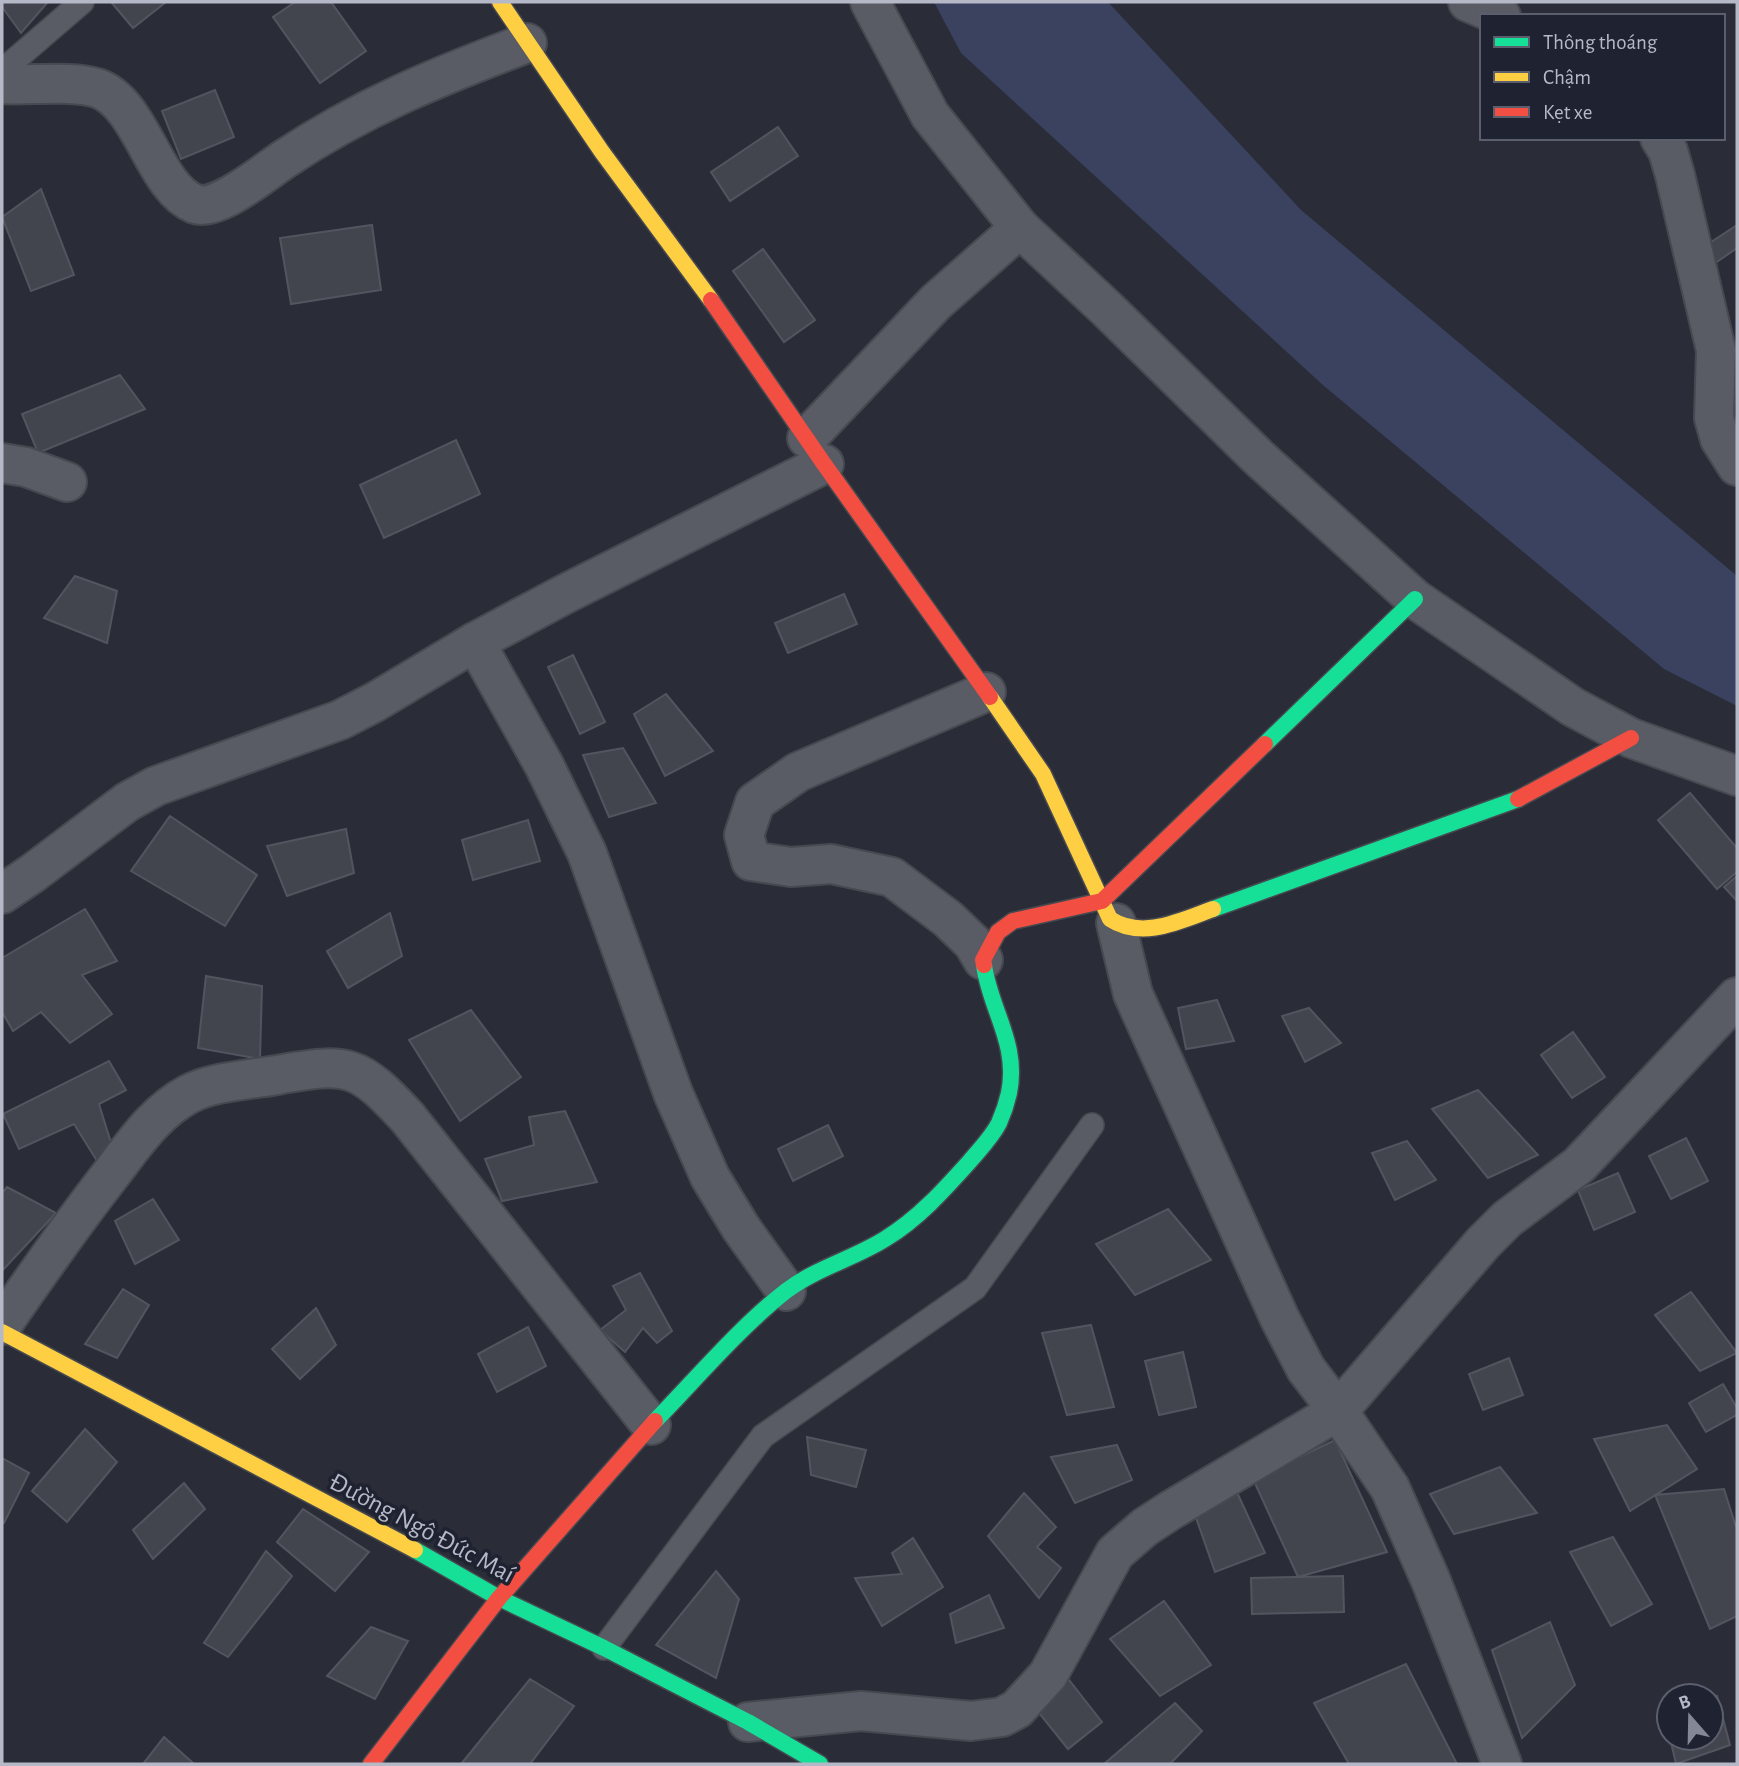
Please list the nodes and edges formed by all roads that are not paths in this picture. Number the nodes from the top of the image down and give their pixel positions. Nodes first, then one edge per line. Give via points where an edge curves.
1 (82, 2) edge
2 (500, 2) edge
3 (870, 2) edge
4 (1468, 2) edge
5 (1495, 14) edge
6 (527, 43) junction
7 (2, 71) edge
8 (2, 84) edge
9 (1661, 140) edge
10 (1020, 228) junction
11 (816, 451) junction
12 (2, 463) edge
13 (1737, 466) edge
14 (68, 482) dead end
15 (1415, 599) junction
16 (475, 642) junction
17 (986, 692) junction
18 (1631, 738) junction
19 (1737, 776) edge
20 (2, 894) edge
21 (1109, 912) junction
22 (984, 960) junction
23 (1737, 997) edge
24 (1092, 1125) dead end
25 (786, 1291) junction
26 (2, 1325) edge
27 (2, 1332) edge
28 (1338, 1411) junction
29 (651, 1425) junction
30 (499, 1598) junction
31 (604, 1648) junction
32 (748, 1722) junction
33 (371, 1764) edge
34 (820, 1764) edge
35 (1502, 1764) edge

1 - 7 lane
2 - 6 street
3 - 10 street via 930,115
4 - 5 street
6 - 8 street via 376,104 327,130 225,198 204,205 174,187 126,110 107,93 81,85
6 - 11 street
9 - 13 street via 1675,175 1716,350 1714,418 1720,439
10 - 11 street via 936,302
10 - 15 street via 1258,457
11 - 16 street
11 - 17 street
12 - 14 street
15 - 18 street via 1573,707
15 - 21 street
16 - 20 street via 340,720 156,786 127,802
16 - 25 street via 587,853 673,1093 710,1177
17 - 21 street via 1043,774
17 - 22 street via 798,772 755,802 744,835 751,862 791,867 831,864 892,877 948,919
18 - 19 street
18 - 21 street via 1537,790 1473,817 1186,919 1127,930
21 - 22 street via 1013,921 998,932
21 - 28 street via 1133,994 1280,1319 1306,1369
22 - 25 street via 1011,1062 1009,1092 999,1123 968,1164 916,1217 884,1240
23 - 28 street via 1579,1165 1483,1243
24 - 31 lane via 975,1288 762,1436
25 - 29 street
26 - 29 street via 76,1218 159,1114 190,1094 216,1085 321,1067 342,1068 377,1085 408,1118
27 - 30 street, Đường Ngô Đức Maí
28 - 32 street via 1171,1510 1115,1553 1048,1675 1017,1709 1002,1717 971,1721 861,1711
28 - 35 street via 1395,1498
29 - 30 street
30 - 31 street, Đường Ngô Đức Maí
30 - 33 street
31 - 32 street, Đường Ngô Đức Maí
32 - 34 street, Đường Ngô Đức Maí

